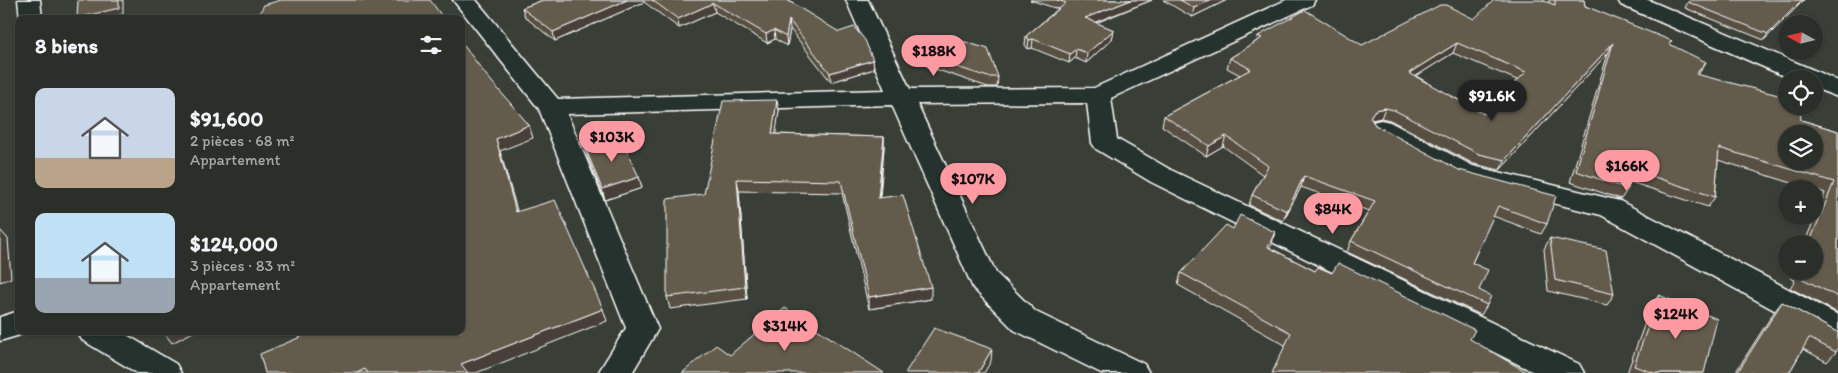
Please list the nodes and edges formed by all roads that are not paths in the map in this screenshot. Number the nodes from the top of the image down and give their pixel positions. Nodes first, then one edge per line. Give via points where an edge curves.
1 (29, 0) edge
2 (464, 0) edge
3 (857, 0) edge
4 (1304, 0) edge
5 (1629, 0) edge
6 (1274, 5) edge
7 (31, 15) edge
8 (1792, 70) edge
9 (1823, 83) edge
10 (1838, 90) edge
11 (1098, 95) junction
12 (900, 97) junction
13 (551, 107) junction
14 (1381, 128) edge
15 (15, 324) edge
16 (0, 329) edge
17 (1838, 330) edge
18 (100, 335) edge
19 (164, 373) edge
20 (614, 373) edge
21 (1132, 373) edge
22 (1567, 373) edge

1 - 7 street
2 - 13 street
3 - 12 street
4 - 6 street
5 - 8 street
6 - 11 street
9 - 10 street
11 - 12 street
11 - 22 street via 1105,143 1161,176
12 - 13 street
12 - 21 street via 984,280 1025,321
13 - 20 street via 642,329
14 - 17 street via 1465,173 1610,208
15 - 16 street
18 - 19 street

